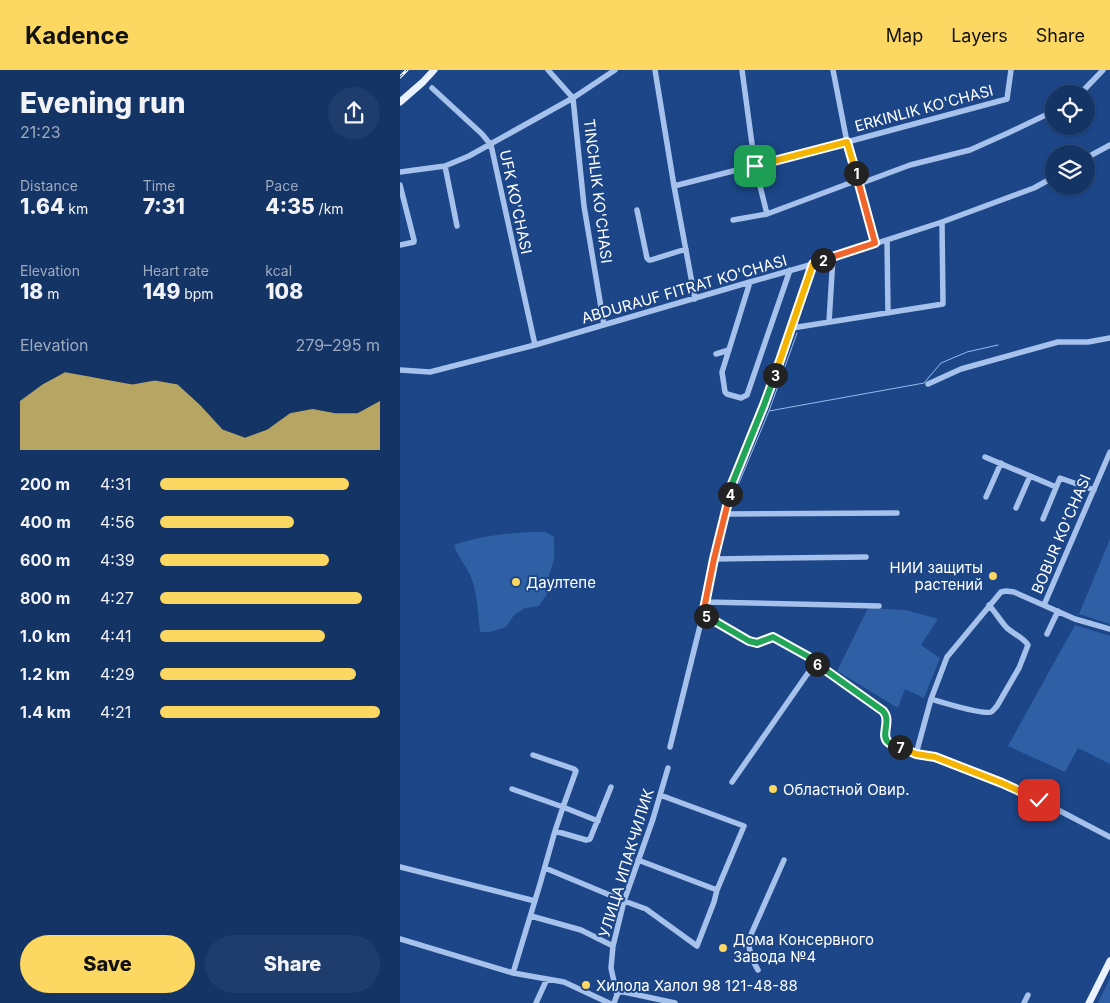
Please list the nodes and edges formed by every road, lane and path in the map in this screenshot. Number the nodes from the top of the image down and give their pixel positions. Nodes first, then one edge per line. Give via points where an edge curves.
1 (432, 70) edge
2 (548, 70) edge
3 (615, 70) edge
4 (655, 70) edge
5 (742, 70) edge
6 (833, 70) edge
7 (1011, 70) edge
8 (1104, 70) edge
9 (1089, 85) edge
10 (432, 88) dead end
11 (573, 98) junction
12 (400, 101) edge
13 (1045, 115) edge
14 (847, 142) junction
15 (491, 145) junction
16 (1110, 145) edge
17 (1095, 153) edge
18 (445, 166) junction
19 (755, 166) junction
20 (400, 172) edge
21 (859, 182) junction
22 (1045, 182) edge
23 (400, 185) edge
24 (674, 186) junction
25 (637, 210) dead end
26 (767, 214) junction
27 (733, 220) dead end
28 (942, 222) junction
29 (457, 226) dead end
30 (886, 240) junction
31 (875, 243) junction
32 (400, 244) edge
33 (686, 249) junction
34 (833, 257) junction
35 (813, 264) junction
36 (790, 270) junction
37 (750, 282) junction
38 (695, 299) junction
39 (888, 313) junction
40 (829, 322) junction
41 (604, 325) junction
42 (792, 328) junction
43 (1110, 338) edge
44 (534, 345) junction
45 (729, 350) junction
46 (716, 354) dead end
47 (400, 370) edge
48 (928, 384) dead end
49 (1110, 452) edge
50 (985, 456) dead end
51 (1000, 463) junction
52 (1030, 476) junction
53 (1056, 487) junction
54 (1094, 490) junction
55 (986, 498) dead end
56 (1016, 508) dead end
57 (897, 512) dead end
58 (726, 514) junction
59 (1043, 519) dead end
60 (866, 557) dead end
61 (714, 559) junction
62 (705, 602) junction
63 (989, 605) junction
64 (1044, 605) junction
65 (879, 606) dead end
66 (1058, 611) junction
67 (703, 614) junction
68 (1110, 629) edge
69 (1048, 634) dead end
70 (820, 667) junction
71 (931, 699) junction
72 (670, 747) dead end
73 (916, 754) junction
74 (533, 755) dead end
75 (668, 768) dead end
76 (732, 782) dead end
77 (611, 787) dead end
78 (512, 789) dead end
79 (660, 795) junction
80 (563, 807) junction
81 (598, 821) junction
82 (555, 831) junction
83 (1110, 837) edge
84 (638, 860) junction
85 (784, 860) dead end
86 (400, 868) edge
87 (545, 868) junction
88 (717, 890) junction
89 (535, 901) junction
90 (624, 901) junction
91 (531, 916) junction
92 (400, 938) edge
93 (613, 946) junction
94 (1110, 961) edge
95 (758, 970) dead end
96 (513, 973) junction
97 (547, 979) junction
98 (1028, 994) dead end
99 (617, 995) junction
100 (536, 1003) edge
101 (609, 1003) edge
102 (614, 1003) edge
103 (676, 1003) edge
104 (1024, 1003) edge
105 (1089, 1003) edge

1 - 12 main road
2 - 11 street
3 - 11 street
4 - 24 street
5 - 19 street
6 - 14 street
7 - 14 street, ERKINLIK KO'CHASI via 1007,99
8 - 9 street
10 - 15 street, UFK KO'CHASI
11 - 15 street
11 - 41 street, TINCHLIK KO'CHASI via 584,206
13 - 21 street via 970,150
14 - 19 street, ERKINLIK KO'CHASI
14 - 21 street
15 - 18 street
15 - 44 street, UFK KO'CHASI
16 - 17 street
18 - 20 street
18 - 29 street
19 - 24 street, ERKINLIK KO'CHASI
19 - 26 street
21 - 26 street
21 - 31 street
22 - 28 street, ABDURAUF FITRAT KO'CHASI
23 - 32 street via 414,242
24 - 33 street
25 - 33 street via 648,260
26 - 27 street
28 - 30 street, ABDURAUF FITRAT KO'CHASI
28 - 39 street via 943,304
30 - 31 street, ABDURAUF FITRAT KO'CHASI
30 - 39 street
31 - 34 street, ABDURAUF FITRAT KO'CHASI
33 - 38 street
34 - 35 street, ABDURAUF FITRAT KO'CHASI
34 - 40 street
35 - 36 street, ABDURAUF FITRAT KO'CHASI
35 - 42 street
36 - 37 street, ABDURAUF FITRAT KO'CHASI
36 - 45 street via 747,395 742,398 725,392 722,372
37 - 38 street, ABDURAUF FITRAT KO'CHASI
37 - 45 street
38 - 41 street, ABDURAUF FITRAT KO'CHASI
39 - 40 street
40 - 42 street
41 - 44 street, ABDURAUF FITRAT KO'CHASI
42 - 58 street via 732,484
43 - 48 street via 1058,342 961,369
44 - 47 street, ABDURAUF FITRAT KO'CHASI via 430,372
45 - 46 street
49 - 54 street, BOBUR KO'CHASI
50 - 51 street
51 - 52 street
51 - 55 street
52 - 53 street
52 - 56 street
53 - 54 street via 1060,478
53 - 59 street
54 - 64 street, BOBUR KO'CHASI
57 - 58 street
58 - 61 street
60 - 61 street
61 - 62 street
62 - 65 street
62 - 67 street
63 - 64 street, BOBUR KO'CHASI via 1006,591
63 - 71 street, BOBUR KO'CHASI via 947,657
63 - 71 street via 1006,627 1028,645 997,706 988,712
64 - 66 street
66 - 68 street
66 - 69 street
67 - 70 street via 749,641 757,643 773,637 809,657
67 - 72 street
70 - 73 street via 887,715 885,736 888,742
70 - 76 street via 808,673
71 - 73 street, BOBUR KO'CHASI
73 - 83 street via 935,757 1002,783
74 - 80 street via 576,771
75 - 79 street, УЛИЦА ИПАКЧИЛИК
77 - 81 street
78 - 80 street
79 - 84 street, УЛИЦА ИПАКЧИЛИК
79 - 88 street via 744,826
80 - 81 street
80 - 82 street
81 - 82 street via 590,839 586,840
82 - 87 street
84 - 88 street
84 - 90 street, УЛИЦА ИПАКЧИЛИК
85 - 95 street via 749,939 750,957
86 - 89 street
87 - 89 street
87 - 90 street
88 - 90 street via 697,946 646,909
89 - 91 street
90 - 93 street, УЛИЦА ИПАКЧИЛИК
91 - 93 street via 581,930
91 - 96 street
92 - 96 street
93 - 99 street, УЛИЦА ИПАКЧИЛИК via 611,968
94 - 105 main road
96 - 97 street
97 - 100 street
97 - 101 street via 564,982
98 - 104 street
99 - 102 street
99 - 103 street via 624,992

